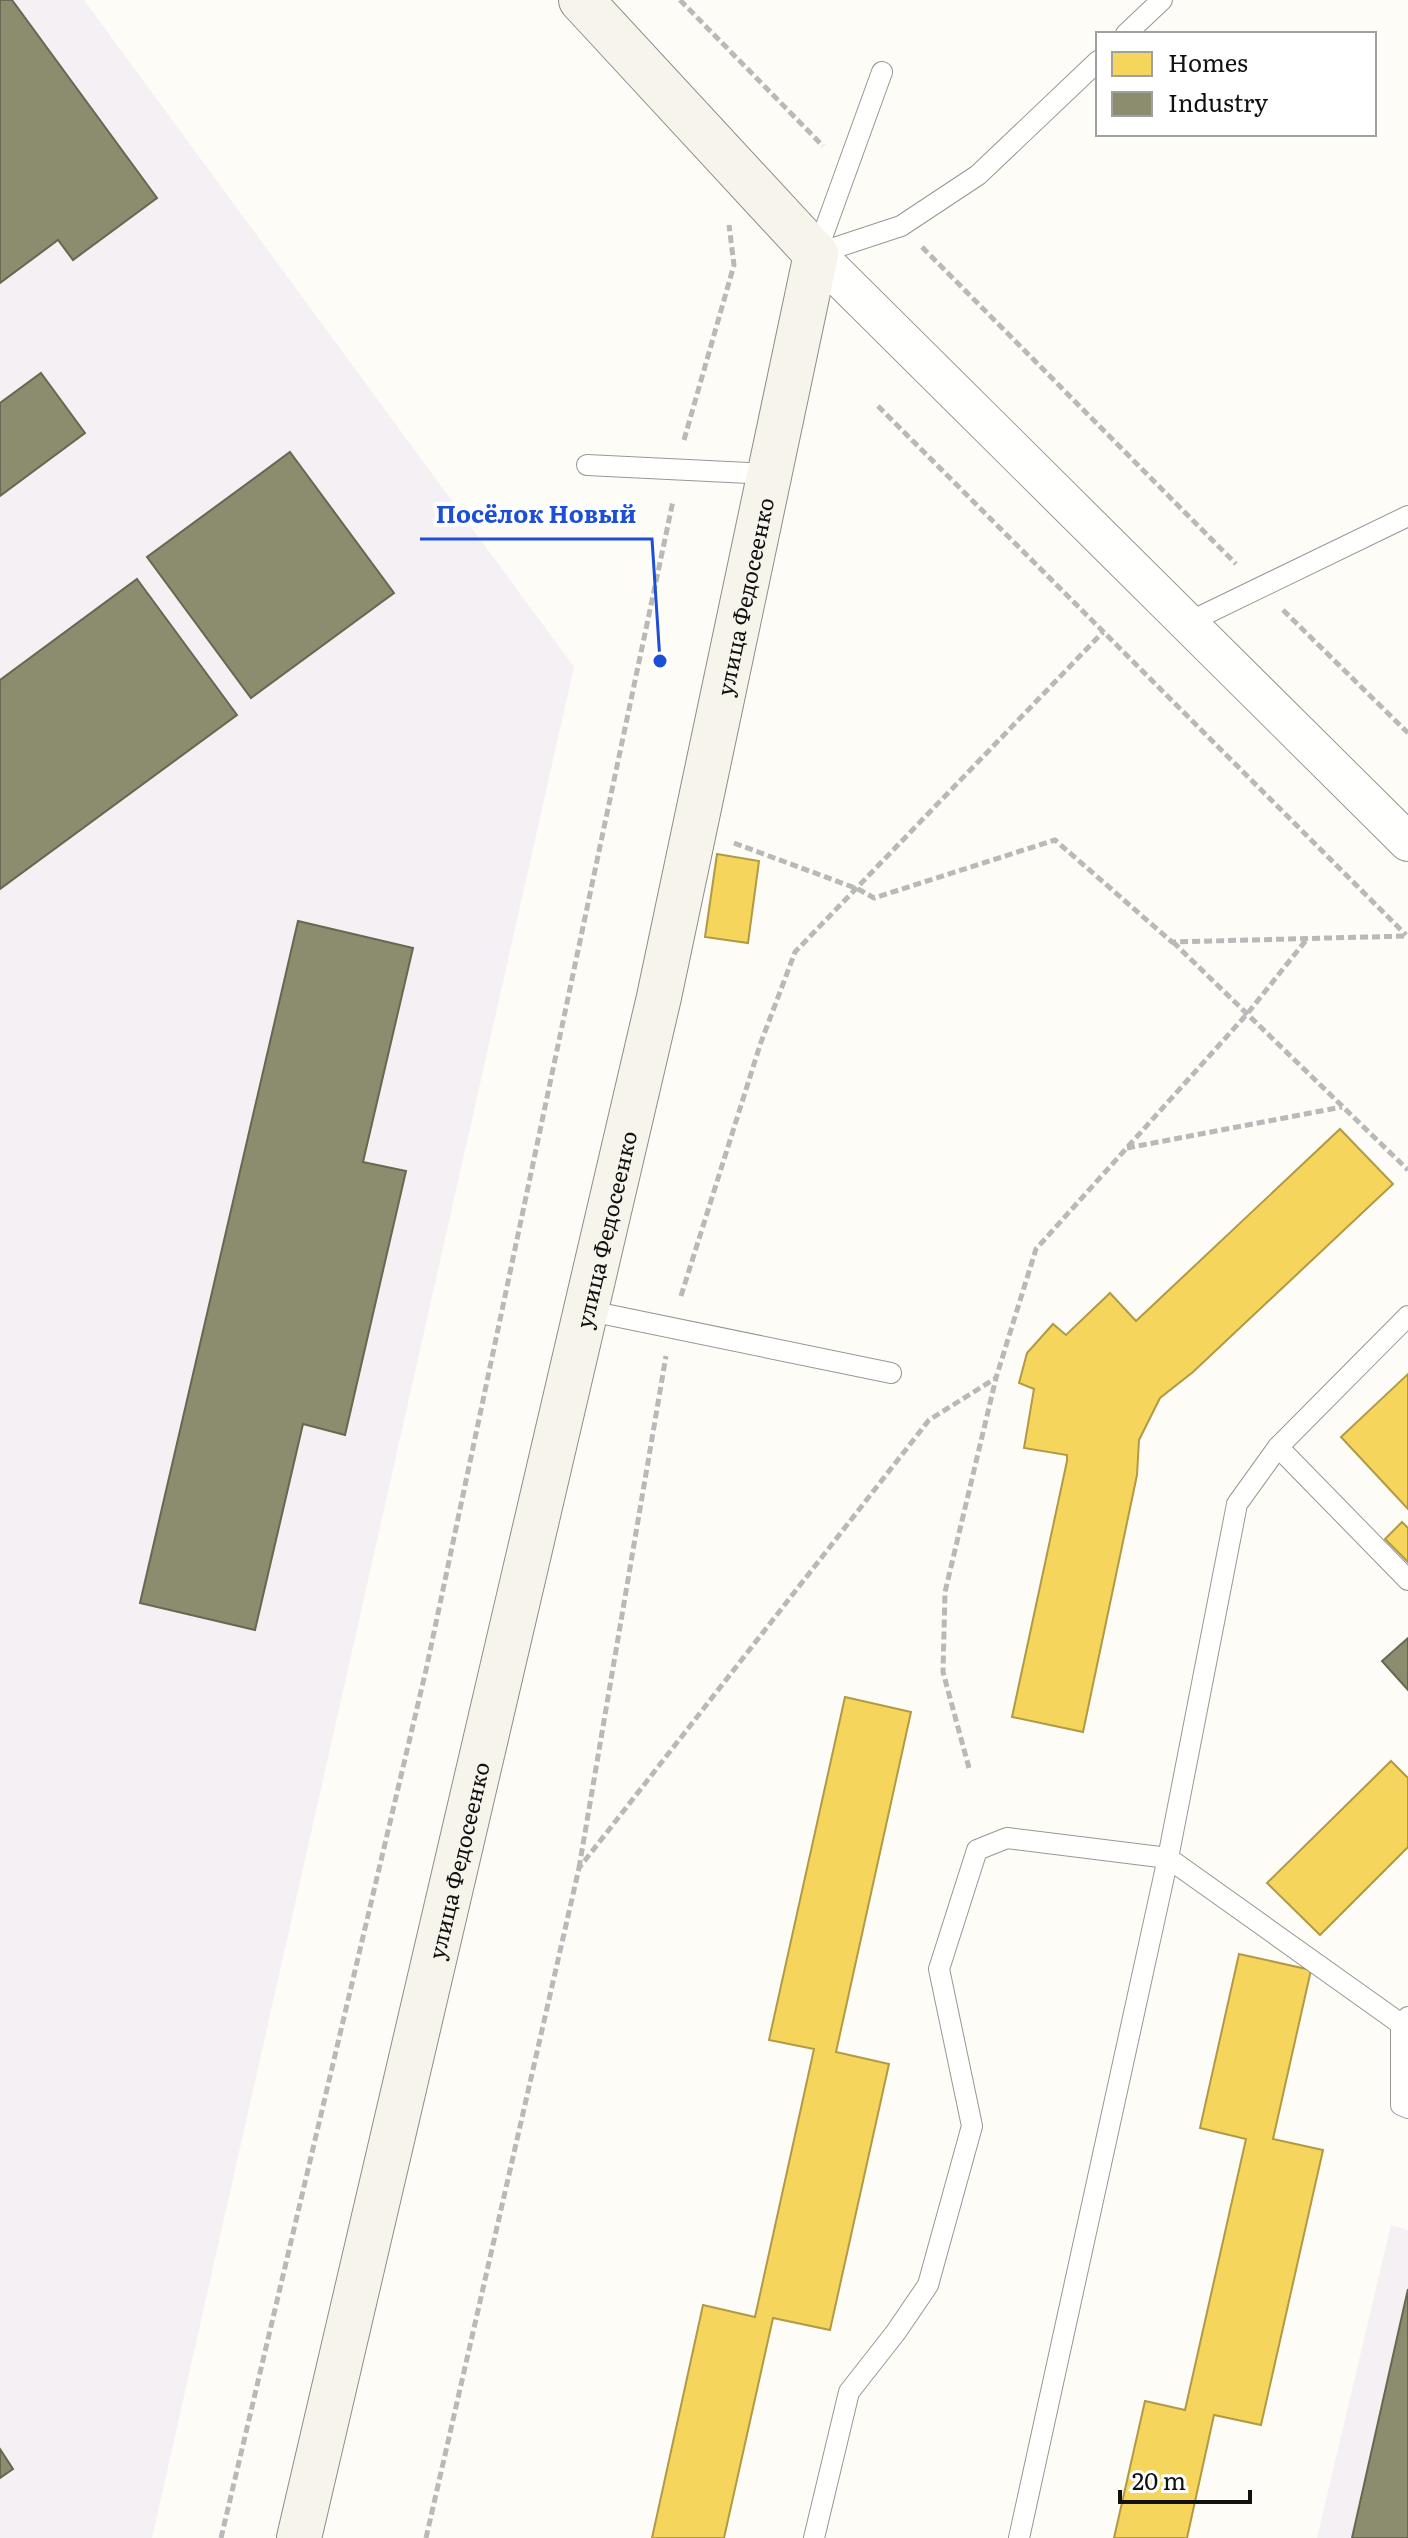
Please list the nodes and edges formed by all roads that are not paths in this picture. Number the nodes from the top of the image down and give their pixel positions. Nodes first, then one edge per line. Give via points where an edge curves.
1 (581, 0) edge
2 (1162, 0) edge
3 (1128, 32) edge
4 (1096, 63) edge
5 (882, 72) dead end
6 (816, 254) junction
7 (587, 465) dead end
8 (769, 474) junction
9 (1408, 516) edge
10 (1187, 623) junction
11 (1408, 842) edge
12 (585, 1310) junction
13 (1408, 1316) edge
14 (891, 1373) dead end
15 (1278, 1447) junction
16 (1408, 1580) edge
17 (1168, 1858) junction
18 (1404, 2021) edge
19 (1408, 2108) edge
20 (299, 2538) edge
21 (814, 2538) edge
22 (1019, 2538) edge

1 - 6 street
2 - 3 lane
4 - 6 lane via 978,175 901,226
5 - 6 lane
6 - 8 street, улица Федосеенко
6 - 10 street
7 - 8 lane
8 - 12 street, улица Федосеенко via 696,830
9 - 10 lane
10 - 11 street
12 - 14 lane
12 - 20 street, улица Федосеенко
13 - 15 lane
15 - 16 lane
15 - 17 lane via 1237,1504
17 - 18 lane
17 - 21 lane via 1007,1838 977,1850 939,1969 972,2126 928,2285 849,2392
17 - 22 lane
18 - 19 lane via 1401,2105

